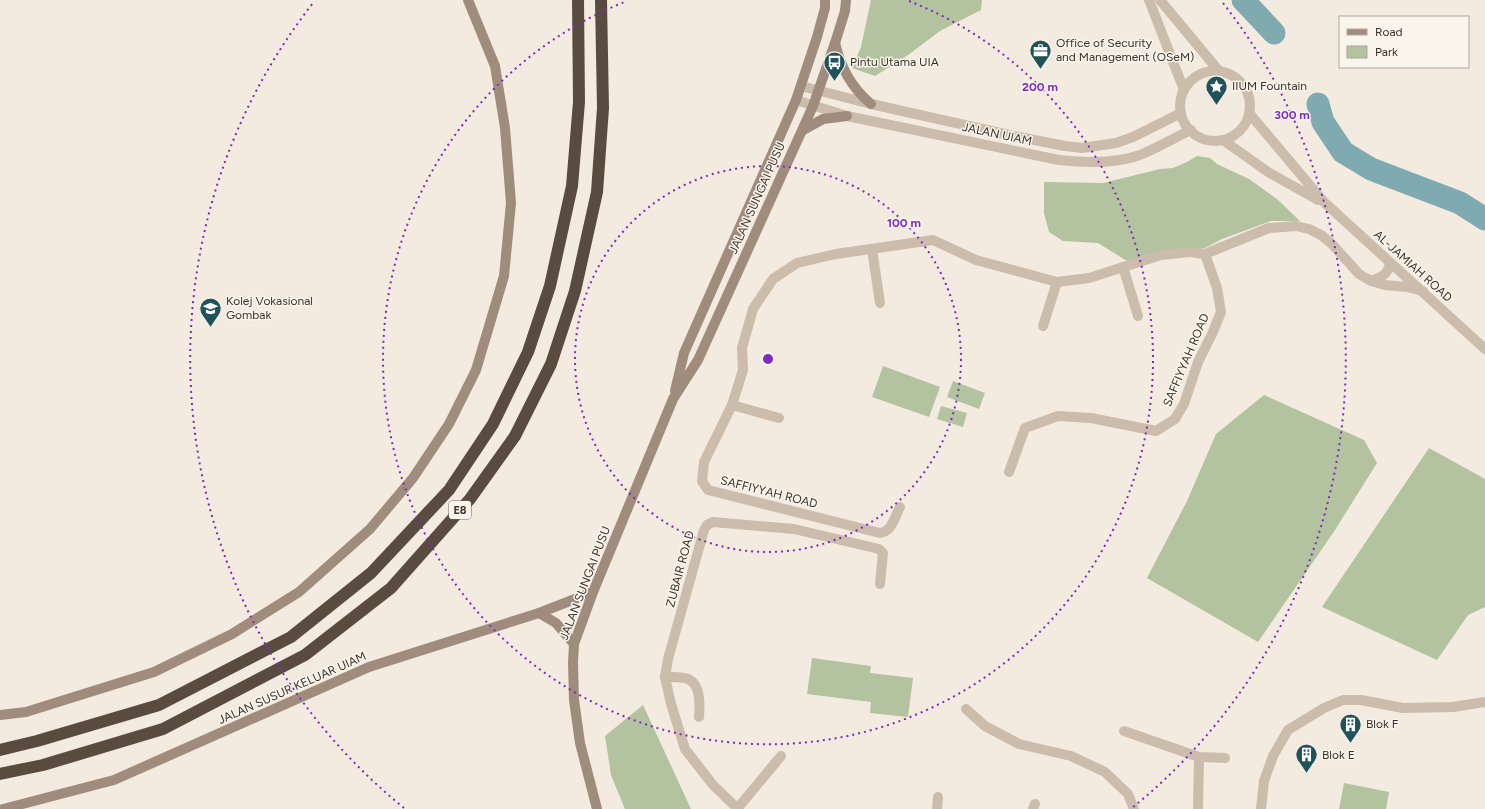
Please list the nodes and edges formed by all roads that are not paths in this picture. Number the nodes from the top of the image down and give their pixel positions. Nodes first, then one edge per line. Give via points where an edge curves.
1 (468, 0) edge
2 (578, 0) edge
3 (601, 0) edge
4 (825, 0) edge
5 (846, 0) edge
6 (1149, 0) edge
7 (1160, 0) edge
8 (836, 43) junction
9 (1219, 71) junction
10 (801, 86) junction
11 (1184, 90) junction
12 (819, 92) junction
13 (796, 100) junction
14 (871, 104) junction
15 (813, 106) junction
16 (1181, 113) junction
17 (1249, 113) junction
18 (848, 116) junction
19 (802, 130) junction
20 (991, 130) junction
21 (1191, 130) junction
22 (1223, 140) junction
23 (988, 145) junction
24 (1324, 202) junction
25 (872, 249) junction
26 (1205, 254) junction
27 (1390, 263) junction
28 (1123, 267) junction
29 (1371, 281) junction
30 (1057, 282) junction
31 (1423, 291) junction
32 (880, 303) dead end
33 (1138, 316) dead end
34 (1043, 326) dead end
35 (1485, 348) edge
36 (673, 399) junction
37 (732, 405) junction
38 (779, 418) dead end
39 (1009, 472) dead end
40 (900, 507) dead end
41 (880, 584) dead end
42 (593, 592) junction
43 (539, 613) junction
44 (574, 644) junction
45 (665, 676) junction
46 (1485, 702) edge
47 (966, 709) dead end
48 (0, 715) edge
49 (700, 717) dead end
50 (1124, 731) dead end
51 (0, 750) edge
52 (781, 756) dead end
53 (1199, 757) junction
54 (1225, 758) dead end
55 (0, 774) edge
56 (938, 797) dead end
57 (3, 809) edge
58 (597, 809) edge
59 (737, 809) edge
60 (937, 809) edge
61 (1134, 809) edge
62 (1198, 809) edge
63 (1261, 809) edge

1 - 48 main road via 495,66 506,128 511,204 504,276 476,370 445,430 414,478 370,529 299,592 232,634 154,672 26,712
2 - 51 highway, E8 via 579,102 572,186 550,286 528,352 500,410 449,490 371,573 291,637 159,705
3 - 55 highway, E8 via 603,108 597,192 575,291 551,364 518,429 470,499 392,588 305,656 163,730 43,765
4 - 10 main road, JALAN SUNGAI PUSU via 817,37
5 - 8 main road, JALAN SUNGAI PUSU
6 - 11 street
7 - 9 street
8 - 12 main road, JALAN SUNGAI PUSU
8 - 14 main road via 841,64 851,83
9 - 11 street via 1208,71 1198,75
9 - 17 street via 1228,73 1242,84 1250,99
10 - 12 street, JALAN UIAM
10 - 13 main road, JALAN SUNGAI PUSU
11 - 16 street via 1180,102
12 - 14 street, JALAN UIAM
12 - 15 main road, JALAN SUNGAI PUSU
13 - 15 street, JALAN UIAM
13 - 36 main road, JALAN SUNGAI PUSU via 684,353
14 - 20 street, JALAN UIAM
15 - 18 street, JALAN UIAM
15 - 19 main road, JALAN SUNGAI PUSU
16 - 20 street, JALAN UIAM via 1133,138 1082,148
16 - 21 street
17 - 22 street via 1240,130
17 - 24 street, AL-JAMIAH ROAD
18 - 19 main road via 823,119
18 - 23 street, JALAN UIAM
19 - 36 main road, JALAN SUNGAI PUSU via 698,360
20 - 23 street
21 - 22 street via 1202,138
21 - 23 street, JALAN UIAM via 1140,155 1096,162 1059,160
22 - 24 street, AL-JAMIAH ROAD via 1268,172
24 - 27 street, AL-JAMIAH ROAD
25 - 30 street, SAFFIYYAH ROAD via 933,240 976,260
25 - 32 street
25 - 37 street, SAFFIYYAH ROAD via 797,263 774,279 753,309 742,348 743,370
26 - 28 street, SAFFIYYAH ROAD via 1190,252 1160,255
26 - 29 street, SAFFIYYAH ROAD via 1269,228 1309,228 1331,243 1359,274
26 - 39 street, SAFFIYYAH ROAD via 1217,288 1221,312 1198,362 1184,404 1175,419 1156,431 1091,418 1058,416 1025,428
27 - 29 street via 1386,274
27 - 31 street, AL-JAMIAH ROAD
28 - 30 street, SAFFIYYAH ROAD via 1089,278
28 - 33 street
29 - 31 street, SAFFIYYAH ROAD
30 - 34 street
31 - 35 street, AL-JAMIAH ROAD
36 - 42 main road, JALAN SUNGAI PUSU
37 - 38 street
37 - 40 street, SAFFIYYAH ROAD via 704,462 702,481 708,490 880,533 889,529
41 - 45 street, ZUBAIR ROAD via 883,553 879,549 794,529 713,522 704,530
42 - 43 main road, JALAN SUSUR KELUAR UIAM
42 - 44 main road, JALAN SUNGAI PUSU
43 - 44 main road via 556,623
43 - 57 main road, JALAN SUSUR KELUAR UIAM via 369,667 114,780
44 - 58 main road, JALAN SUNGAI PUSU via 574,700 580,743
45 - 49 street via 687,678 693,682 700,703
45 - 59 street, ZUBAIR ROAD via 685,749 713,785
46 - 63 street via 1453,707 1403,708 1361,700 1343,700 1324,708 1288,730 1273,756 1264,781
47 - 61 street via 984,726 1018,744 1071,756 1105,772 1128,794
50 - 53 street
52 - 59 street
53 - 54 street
53 - 62 street
56 - 60 street

